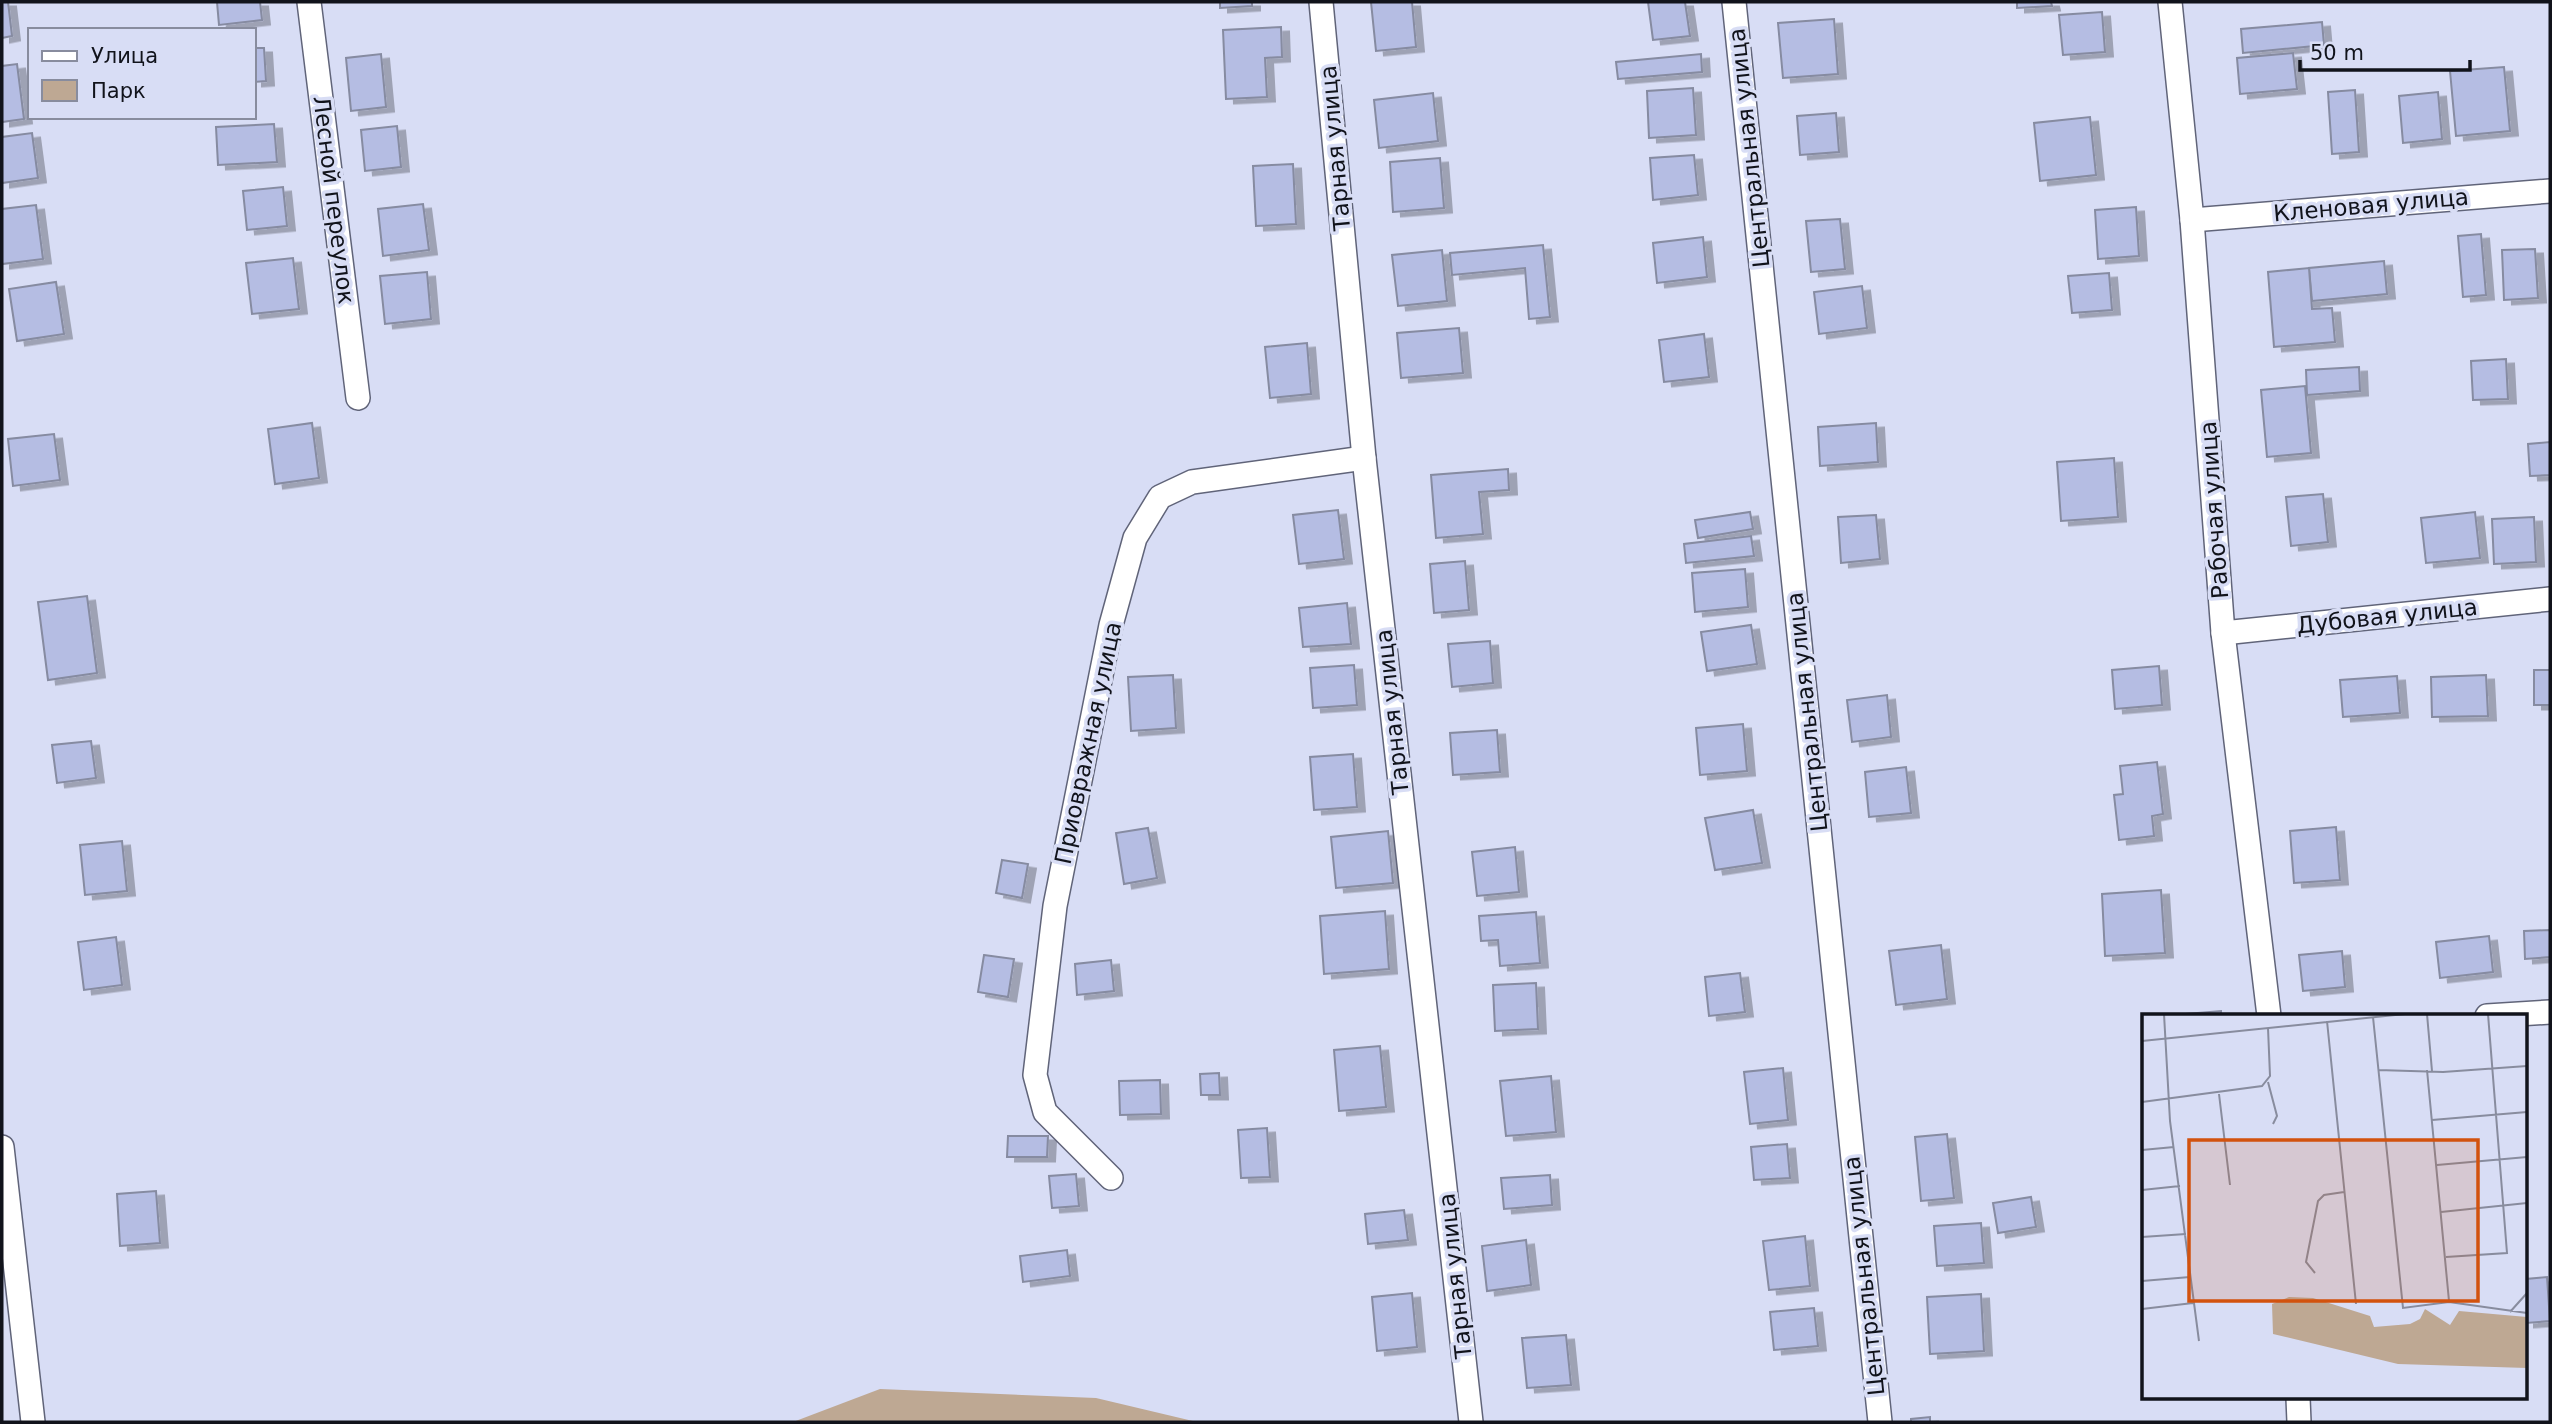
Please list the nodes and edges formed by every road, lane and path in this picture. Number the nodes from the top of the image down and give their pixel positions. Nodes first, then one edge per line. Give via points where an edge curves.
1 (309, 2) edge
2 (1321, 2) edge
3 (1734, 2) edge
4 (2170, 2) edge
5 (2550, 191) edge
6 (2192, 220) junction
7 (358, 398) dead end
8 (1364, 458) junction
9 (2550, 599) edge
10 (2223, 633) junction
11 (2550, 1012) edge
12 (2269, 1014) edge
13 (2518, 1014) edge
14 (2, 1147) edge
15 (1111, 1178) dead end
16 (5, 1212) edge
17 (2298, 1400) edge
18 (33, 1422) edge
19 (1471, 1422) edge
20 (1880, 1422) edge
21 (2299, 1422) edge

1 - 7 street, Лесной переулок
2 - 8 street, Тарная улица
3 - 20 street, Центральная улица
4 - 6 street, Рабочая улица
5 - 6 street, Кленовая улица
6 - 10 street, Рабочая улица
8 - 15 street, Приовражная улица via 1192,482 1160,497 1135,538 1111,625 1055,906 1035,1075 1045,1112
8 - 19 street, Тарная улица
9 - 10 street, Дубовая улица
10 - 12 street, Рабочая улица
11 - 13 street
14 - 16 street
16 - 18 street
17 - 21 street

